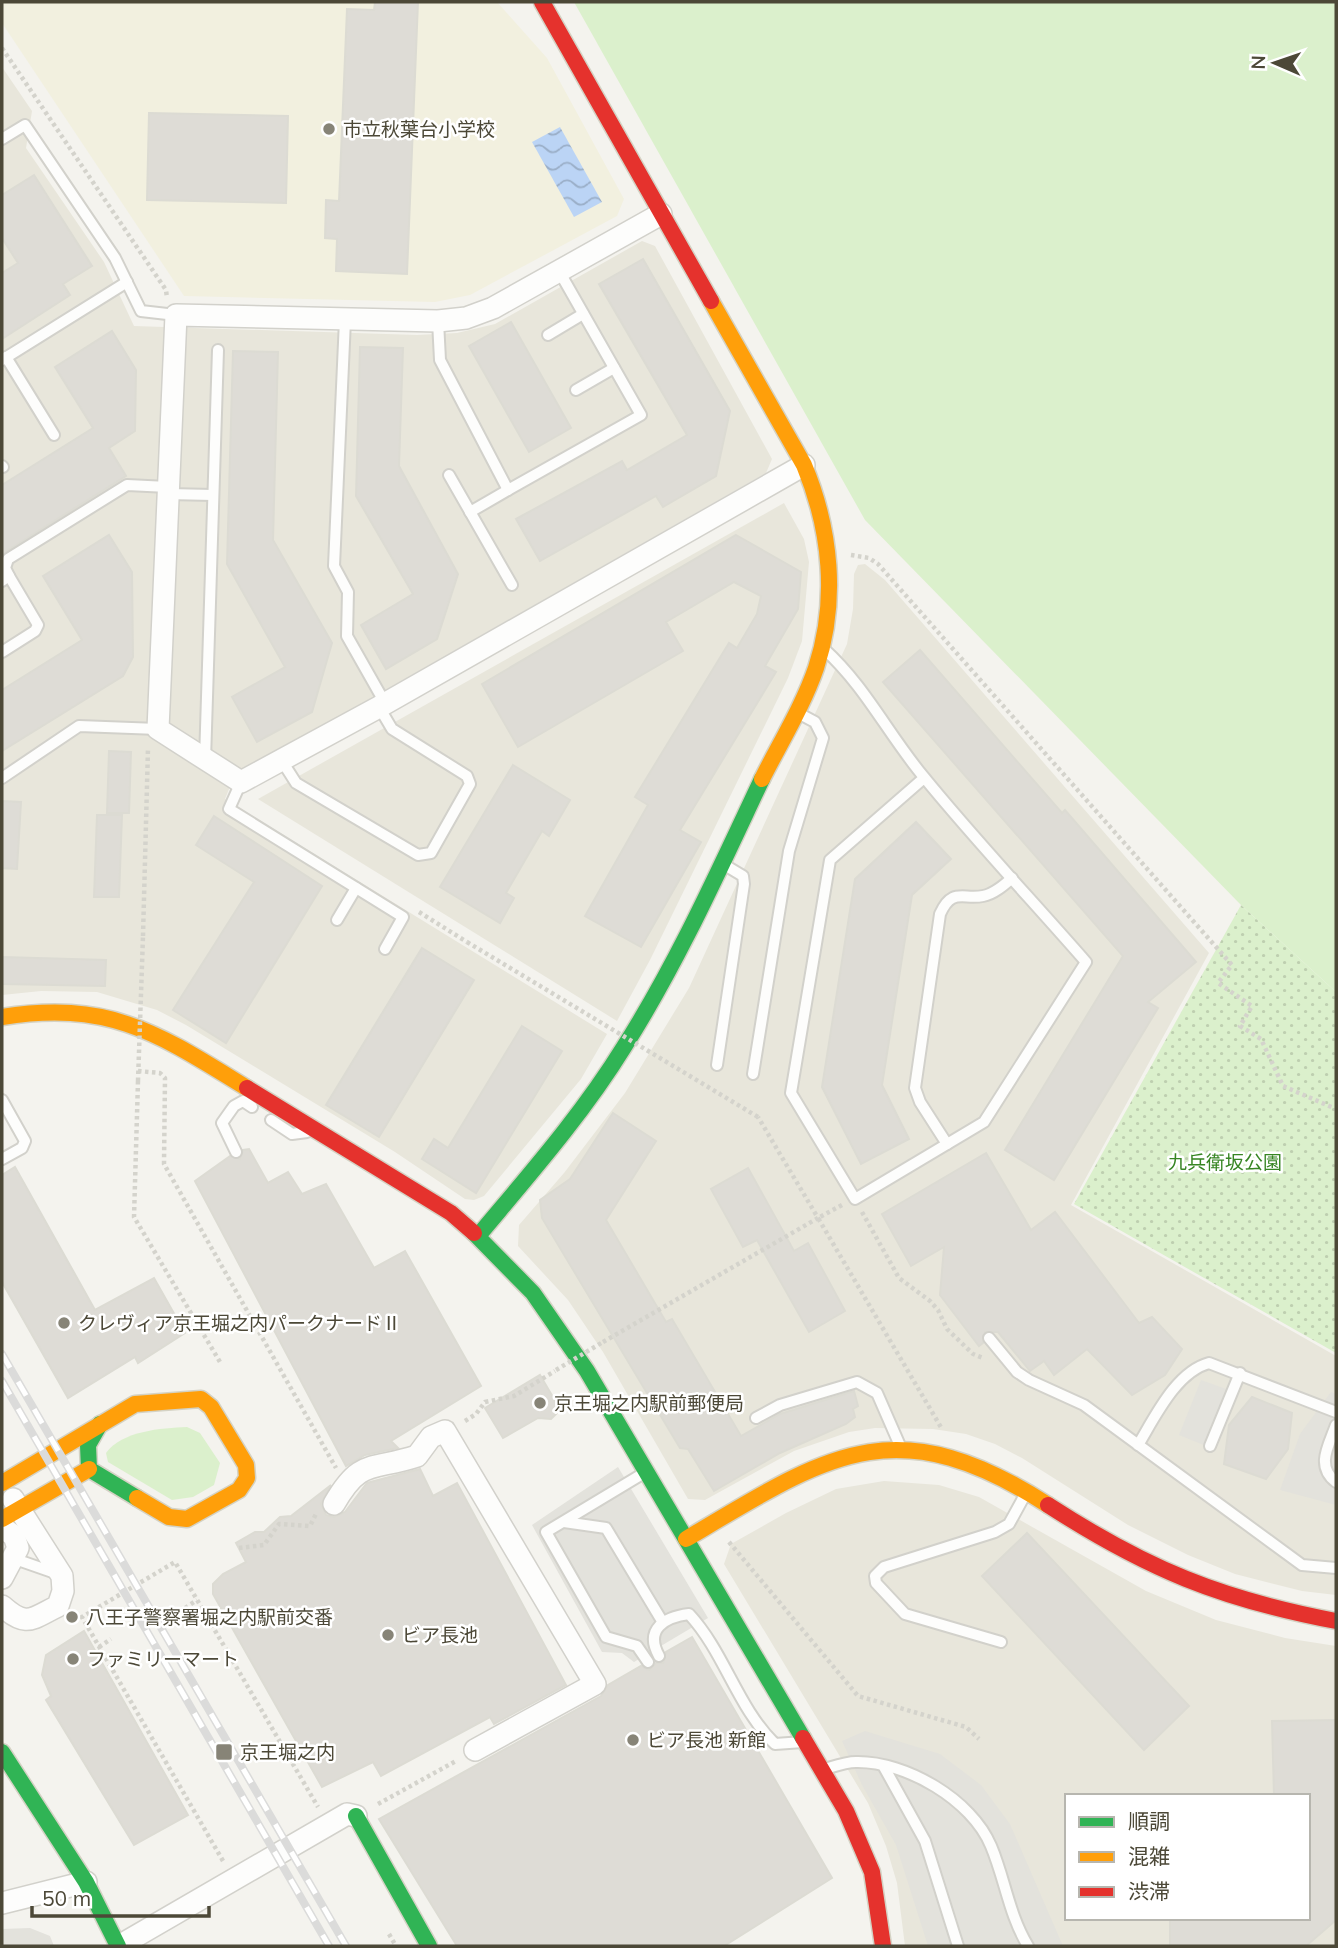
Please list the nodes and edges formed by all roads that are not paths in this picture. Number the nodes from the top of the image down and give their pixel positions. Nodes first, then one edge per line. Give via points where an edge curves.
1 (542, 2) edge
2 (2, 139) edge
3 (661, 214) junction
4 (558, 271) junction
5 (127, 282) junction
6 (172, 307) junction
7 (583, 314) junction
8 (345, 320) junction
9 (438, 321) junction
10 (548, 335) dead end
11 (218, 350) dead end
12 (4, 358) edge
13 (614, 368) junction
14 (576, 390) dead end
15 (54, 435) dead end
16 (804, 465) junction
17 (449, 475) dead end
18 (508, 490) junction
19 (168, 491) junction
20 (213, 495) junction
21 (470, 512) junction
22 (5, 578) edge
23 (512, 585) dead end
24 (822, 648) junction
25 (2, 652) edge
26 (382, 705) junction
27 (796, 711) junction
28 (153, 737) junction
29 (205, 760) junction
30 (282, 761) junction
31 (2, 778) edge
32 (924, 778) junction
33 (241, 782) junction
34 (722, 864) junction
35 (1012, 878) junction
36 (356, 888) junction
37 (337, 920) dead end
38 (385, 949) dead end
39 (2, 1017) edge
40 (717, 1065) dead end
41 (753, 1074) dead end
42 (2, 1100) edge
43 (321, 1131) junction
44 (947, 1144) junction
45 (236, 1152) dead end
46 (2, 1159) edge
47 (478, 1236) junction
48 (989, 1338) dead end
49 (1240, 1373) junction
50 (1336, 1412) edge
51 (756, 1418) dead end
52 (100, 1424) junction
53 (1336, 1425) edge
54 (1138, 1445) junction
55 (1210, 1446) dead end
56 (902, 1451) junction
57 (89, 1469) junction
58 (647, 1471) junction
59 (1336, 1482) edge
60 (2, 1483) edge
61 (1028, 1490) junction
62 (2, 1493) edge
63 (334, 1504) road end
64 (21, 1508) junction
65 (2, 1519) edge
66 (564, 1522) junction
67 (2, 1527) edge
68 (686, 1539) junction
69 (15, 1559) junction
70 (1336, 1568) edge
71 (62, 1576) junction
72 (2, 1578) edge
73 (2, 1606) edge
74 (662, 1621) junction
75 (1336, 1621) edge
76 (1001, 1642) dead end
77 (806, 1742) junction
78 (475, 1750) road end
79 (2, 1752) edge
80 (884, 1767) junction
81 (822, 1769) junction
82 (356, 1816) joint
83 (86, 1882) junction
84 (2, 1903) edge
85 (119, 1946) edge
86 (429, 1946) edge
87 (883, 1946) edge
88 (958, 1946) edge
89 (1028, 1946) edge

1 - 3 street
2 - 5 lane via 25,125
3 - 4 street
3 - 16 street
4 - 7 lane
4 - 9 street via 480,314
5 - 6 lane via 141,311
5 - 12 lane
6 - 8 street
6 - 19 street
7 - 10 lane
7 - 13 lane
8 - 9 street
8 - 26 lane via 334,566 348,592 347,636
9 - 18 lane via 440,360
11 - 20 lane
12 - 15 lane
13 - 14 lane
13 - 18 lane via 641,415
16 - 24 street via 818,499 829,555
16 - 26 street
17 - 21 lane
18 - 21 lane
19 - 20 lane
19 - 22 lane via 127,485 8,559
19 - 28 street
20 - 29 lane
21 - 23 lane
22 - 25 lane via 38,625
24 - 27 street
24 - 32 lane via 860,687
26 - 30 street
26 - 30 lane via 393,729 467,776 470,784 431,853 418,855 296,783
27 - 34 street
27 - 41 lane via 815,722 823,738 789,851
28 - 29 street
28 - 31 lane via 79,726
29 - 33 street
30 - 33 street
32 - 35 lane
32 - 44 lane via 830,860 791,1093 855,1199
33 - 36 lane via 229,809
34 - 40 lane via 743,876 744,884
34 - 47 street via 668,974 624,1049 577,1116
35 - 44 lane via 981,897 954,897 940,914 915,1088
35 - 44 lane via 1086,962 993,1111 984,1122
36 - 37 lane
36 - 38 lane via 403,917
39 - 43 street via 70,1011 134,1024 178,1044
42 - 46 lane via 25,1141 22,1148
43 - 45 lane via 292,1134 243,1101 222,1123
43 - 47 street via 451,1213
47 - 58 street via 553,1318
48 - 54 lane via 1029,1380 1084,1405
49 - 50 lane
49 - 54 lane via 1217,1363 1196,1368 1170,1395
49 - 55 lane
51 - 56 lane via 780,1405 857,1382 877,1393
52 - 57 street via 88,1446
52 - 57 street via 135,1404 201,1399 211,1407 246,1465 247,1478 239,1490 187,1519 169,1517
52 - 60 street
53 - 59 lane via 1324,1458
54 - 70 lane via 1302,1565
56 - 61 street via 927,1451 978,1464
56 - 68 street via 855,1455 800,1472
57 - 64 street
58 - 66 lane
58 - 68 street
61 - 75 street via 1155,1568 1236,1599
61 - 76 lane via 1009,1524 995,1532 884,1567 875,1576 905,1615
62 - 64 street
63 - 78 street via 351,1476 366,1467 417,1456 431,1437 445,1431 595,1684
64 - 65 street
64 - 71 street
66 - 74 lane via 606,1528
66 - 74 lane via 546,1532 607,1637 636,1646 653,1659 653,1640
67 - 69 street via 14,1536
68 - 77 street
69 - 71 lane
69 - 72 street
71 - 73 street via 58,1606 27,1621
74 - 77 lane via 689,1614 703,1629 757,1726 775,1744
77 - 81 street
79 - 83 street
80 - 81 lane via 856,1762
80 - 88 lane via 925,1841
80 - 89 lane via 929,1781 982,1831
81 - 87 street via 865,1853 877,1893
82 - 85 street via 347,1814
82 - 86 street
83 - 84 street
83 - 85 street

